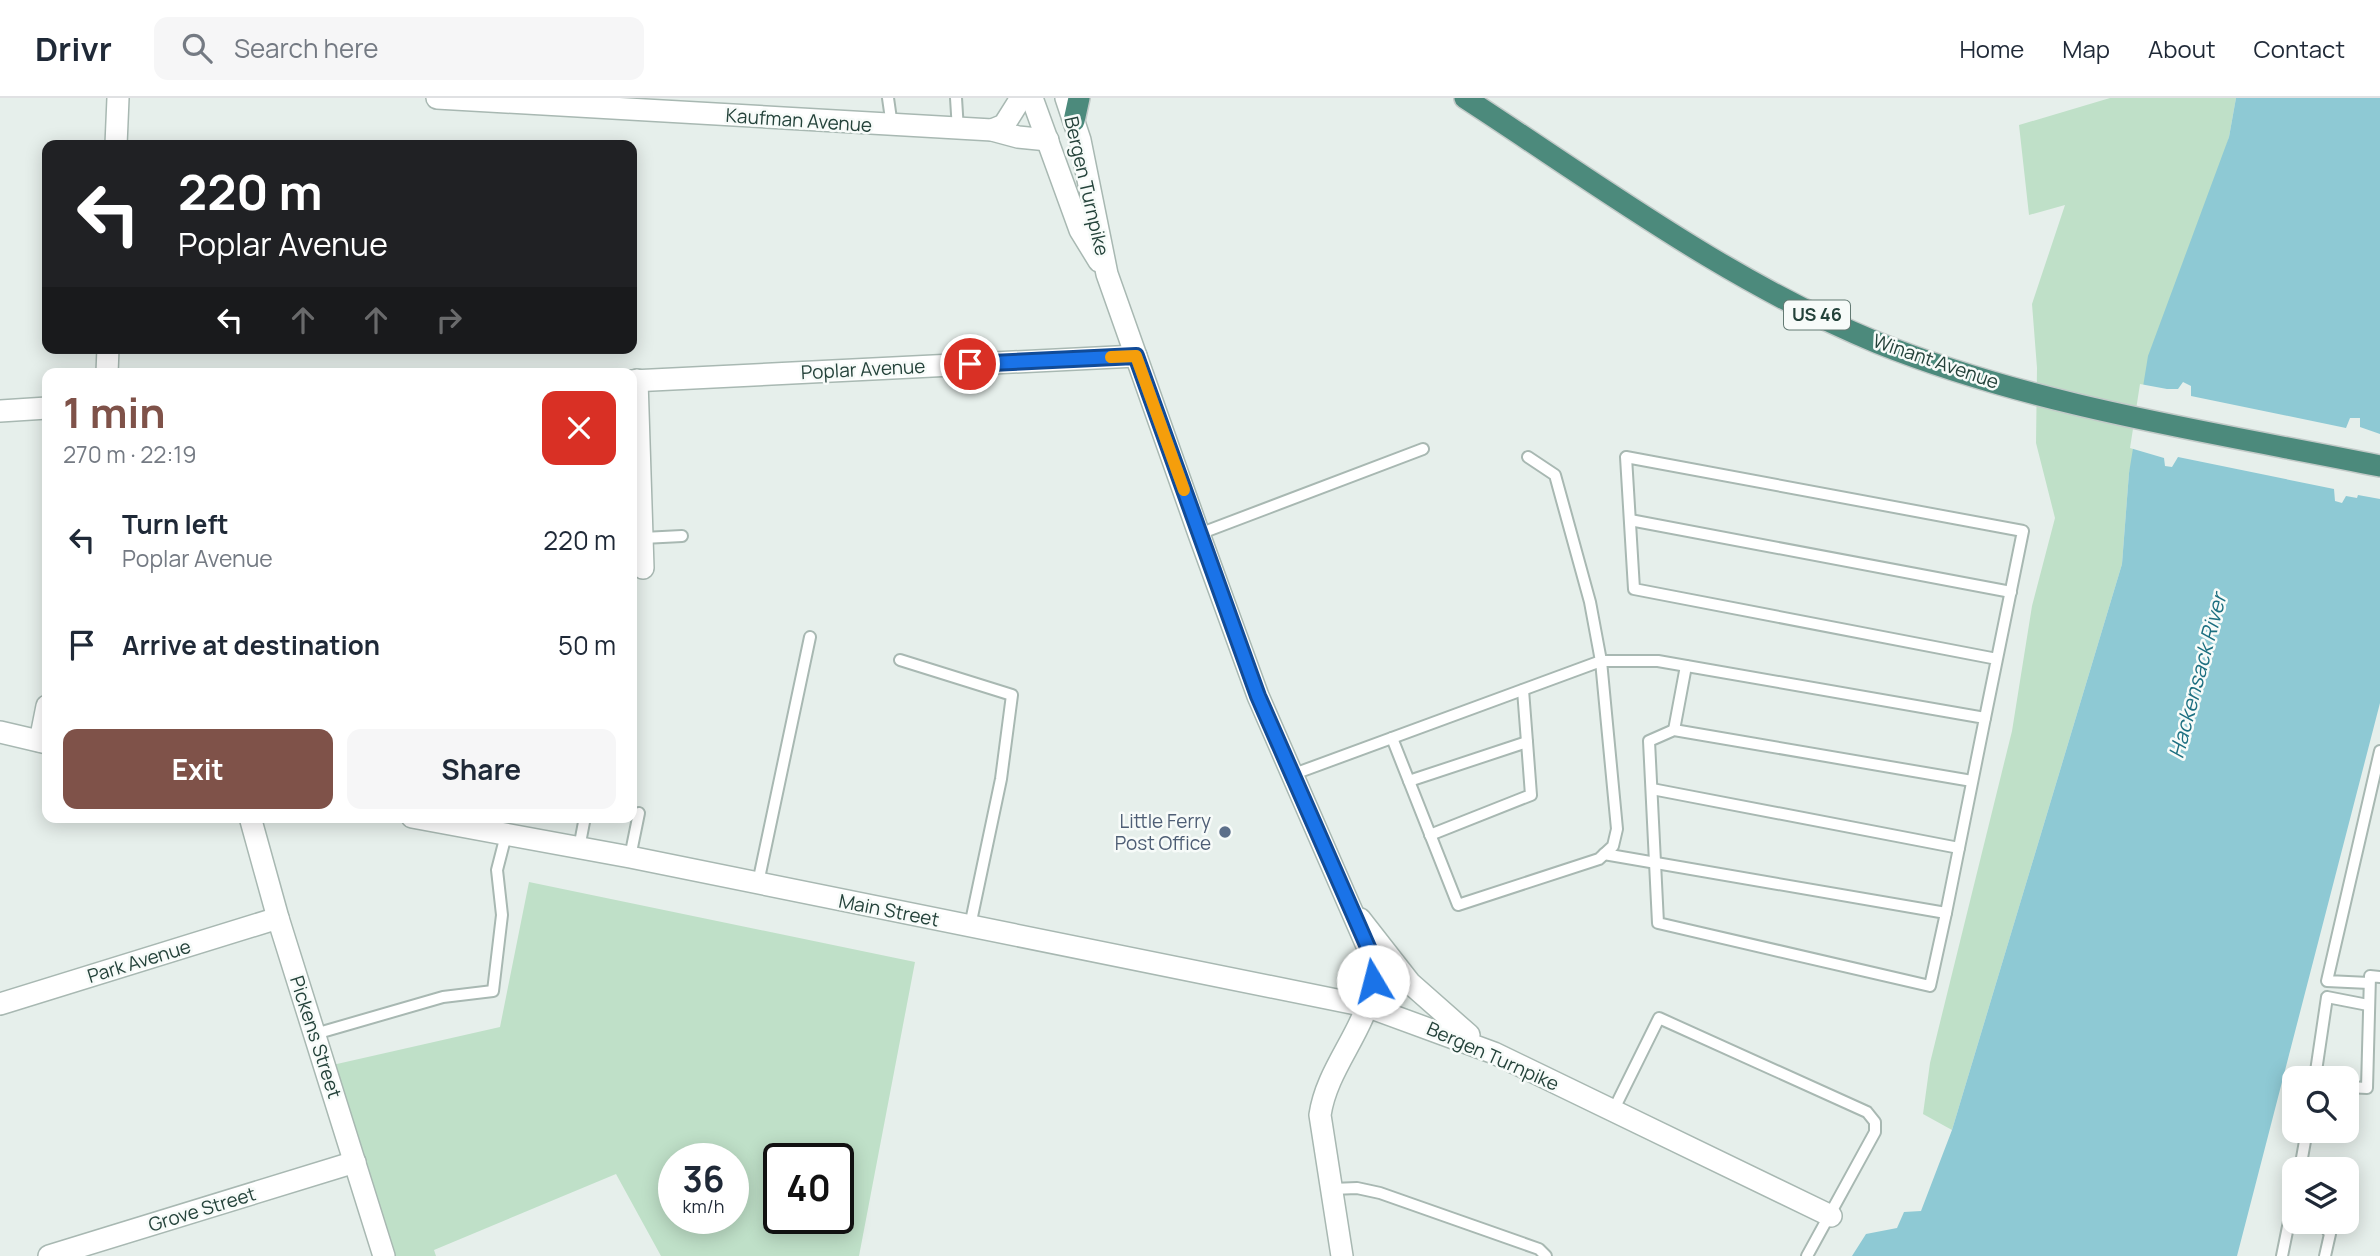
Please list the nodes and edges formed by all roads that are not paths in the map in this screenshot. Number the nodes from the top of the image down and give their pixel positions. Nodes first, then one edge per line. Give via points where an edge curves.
1 (118, 98) edge
2 (437, 98) edge
3 (888, 98) edge
4 (956, 98) edge
5 (1021, 98) edge
6 (1032, 98) edge
7 (1066, 98) edge
8 (1079, 98) edge
9 (1465, 98) edge
10 (1074, 121) junction
11 (892, 126) junction
12 (957, 130) junction
13 (992, 130) junction
14 (117, 140) edge
15 (1048, 140) junction
16 (1107, 274) junction
17 (1136, 356) junction
18 (637, 381) edge
19 (42, 408) edge
20 (0, 411) edge
21 (637, 433) edge
22 (1423, 449) dead end
23 (1528, 457) dead end
24 (2380, 466) edge
25 (1630, 520) junction
26 (1199, 534) junction
27 (682, 536) dead end
28 (643, 538) junction
29 (643, 568) dead end
30 (2011, 592) junction
31 (810, 637) dead end
32 (1997, 659) junction
33 (900, 660) dead end
34 (1601, 661) junction
35 (1686, 666) junction
36 (1523, 690) junction
37 (1985, 718) junction
38 (1674, 730) junction
39 (0, 732) edge
40 (1392, 738) junction
41 (42, 742) edge
42 (1527, 742) junction
43 (2380, 751) edge
44 (1294, 774) junction
45 (1409, 781) junction
46 (1972, 781) junction
47 (1651, 789) junction
48 (639, 813) dead end
49 (252, 823) edge
50 (443, 823) edge
51 (584, 823) edge
52 (637, 823) edge
53 (637, 823) edge
54 (506, 835) junction
55 (1430, 835) junction
56 (579, 848) junction
57 (1959, 848) junction
58 (1604, 854) junction
59 (630, 857) junction
60 (1656, 863) junction
61 (758, 883) junction
62 (1355, 911) junction
63 (1946, 913) junction
64 (278, 918) junction
65 (970, 926) junction
66 (2380, 977) edge
67 (2369, 984) junction
68 (0, 1004) edge
69 (2368, 1005) junction
70 (1366, 1006) junction
71 (314, 1034) junction
72 (1494, 1053) junction
73 (2317, 1066) edge
74 (2359, 1088) edge
75 (1613, 1111) junction
76 (355, 1162) junction
77 (1332, 1189) junction
78 (1831, 1216) junction
79 (2286, 1234) edge
80 (2330, 1234) edge
81 (49, 1256) edge
82 (384, 1256) edge
83 (1342, 1256) edge
84 (1546, 1256) edge
85 (1807, 1256) edge
86 (2282, 1256) edge
87 (2325, 1256) edge

1 - 14 street
2 - 11 street, Kaufman Avenue
3 - 11 lane
4 - 12 lane
5 - 13 street via 1004,125
6 - 15 street, Bergen Turnpike
7 - 10 street, Bergen Turnpike
8 - 10 highway
9 - 24 highway, Winant Avenue / US 46 via 1720,264 1876,342 2054,399
10 - 16 street, Bergen Turnpike
11 - 12 street, Kaufman Avenue
12 - 13 street, Kaufman Avenue
13 - 15 street, Kaufman Avenue
15 - 16 street, Bergen Turnpike via 1080,230
16 - 17 street, Bergen Turnpike
17 - 18 street, Poplar Avenue
17 - 26 street, Bergen Turnpike
19 - 20 street
21 - 28 street
22 - 26 lane
23 - 34 lane via 1555,475
25 - 30 lane
25 - 30 lane via 1626,457 2023,531
25 - 32 lane via 1634,589
26 - 44 street, Bergen Turnpike via 1258,696
27 - 28 lane
28 - 29 street
30 - 32 lane
31 - 61 lane
32 - 37 lane
33 - 65 lane via 1012,695 980,892
34 - 35 lane
34 - 36 lane
34 - 58 lane via 1617,829 1613,846
35 - 37 lane
35 - 38 lane
36 - 40 lane
36 - 42 lane
37 - 46 lane
38 - 46 lane
38 - 47 lane via 1649,741
39 - 41 street
40 - 44 lane
40 - 45 lane
42 - 45 lane
42 - 55 lane via 1531,795
43 - 67 lane via 2327,981
44 - 62 street, Bergen Turnpike
45 - 55 lane
46 - 57 lane
47 - 57 lane
47 - 60 lane
48 - 52 lane
49 - 64 street, Pickens Street
50 - 54 street, Main Street
51 - 56 lane
53 - 59 lane
54 - 56 street, Main Street
54 - 71 lane via 497,870 502,915 493,991 443,997
55 - 58 lane via 1458,905
56 - 59 street, Main Street
57 - 63 lane
58 - 60 lane
59 - 61 street, Main Street
60 - 63 lane
60 - 63 lane via 1658,923 1930,986
61 - 65 street, Main Street
62 - 70 street, Bergen Turnpike via 1371,954 1373,981
62 - 72 street via 1410,983
64 - 68 street, Park Avenue
64 - 71 street, Pickens Street
65 - 70 street, Main Street
66 - 67 lane via 2370,976
67 - 69 lane
69 - 73 lane via 2327,997
69 - 74 lane via 2367,1088
70 - 72 street, Bergen Turnpike
70 - 77 street via 1323,1095 1320,1115
71 - 76 street, Pickens Street
72 - 75 street, Bergen Turnpike
75 - 78 street, Bergen Turnpike
75 - 78 lane via 1659,1018 1867,1112 1875,1122 1875,1132
76 - 81 street, Grove Street
76 - 82 street, Pickens Street
77 - 83 street
77 - 84 lane via 1380,1193 1539,1249
78 - 85 lane
79 - 86 lane
80 - 87 lane

